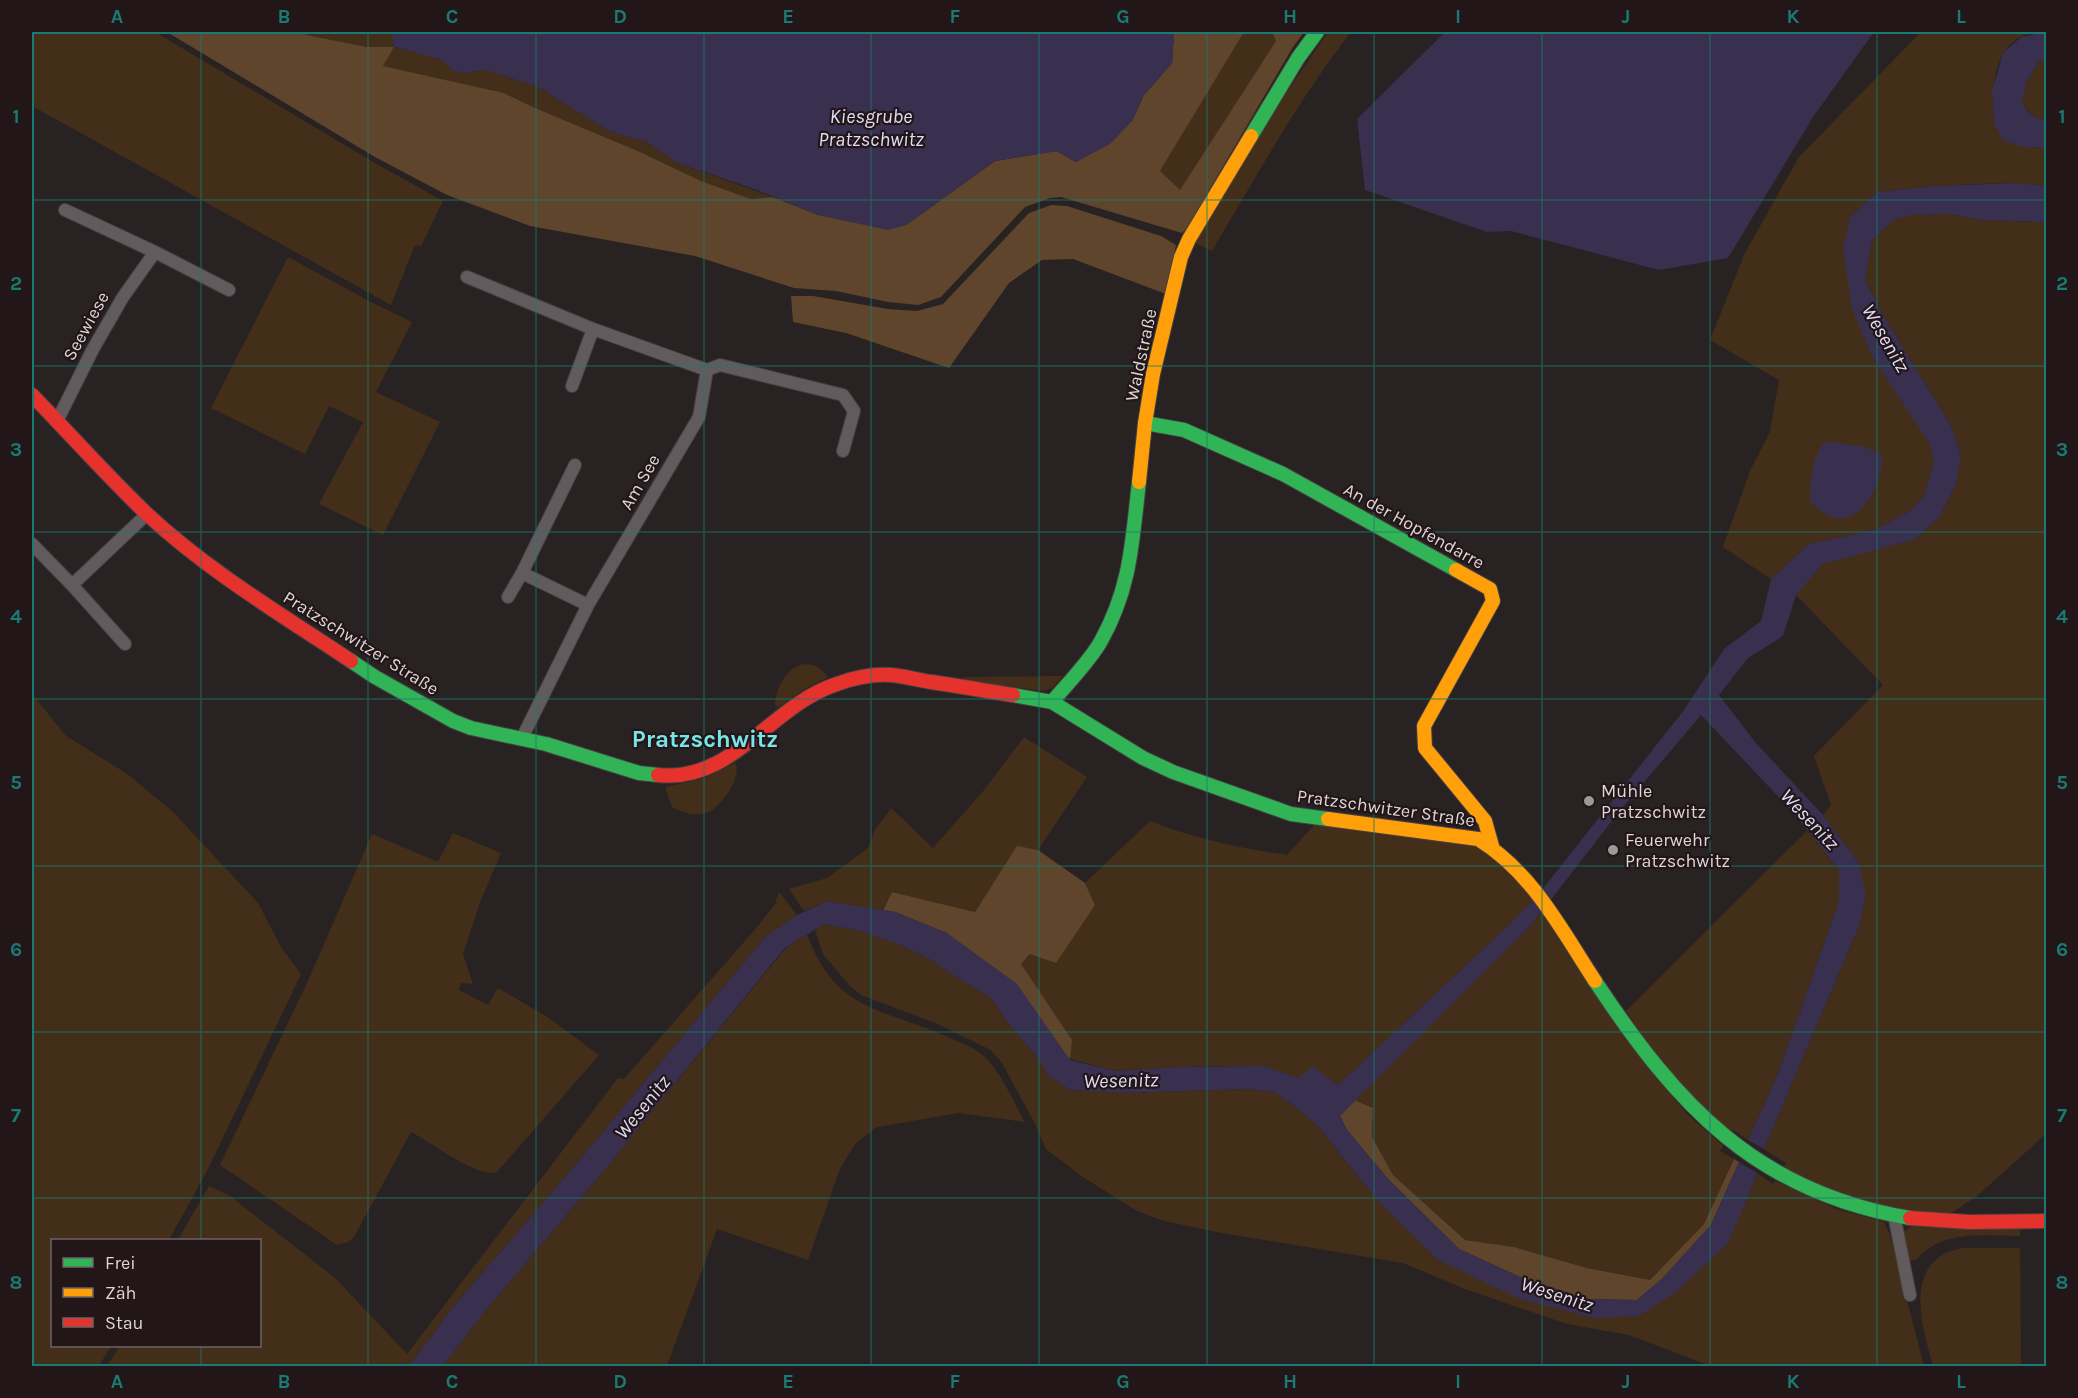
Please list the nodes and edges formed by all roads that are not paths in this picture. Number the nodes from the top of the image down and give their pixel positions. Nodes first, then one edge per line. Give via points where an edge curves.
1 (1317, 32) edge
2 (65, 210) dead end
3 (154, 252) junction
4 (467, 277) dead end
5 (229, 290) dead end
6 (593, 328) junction
7 (707, 370) junction
8 (572, 386) dead end
9 (32, 395) edge
10 (57, 421) junction
11 (1145, 423) junction
12 (843, 452) dead end
13 (575, 465) dead end
14 (147, 514) junction
15 (32, 544) edge
16 (522, 573) junction
17 (72, 585) junction
18 (508, 597) dead end
19 (588, 605) junction
20 (125, 644) dead end
21 (1052, 702) junction
22 (522, 738) junction
23 (1492, 846) junction
24 (1894, 1215) junction
25 (2046, 1221) edge
26 (1910, 1295) dead end

1 - 11 street, Waldstraße via 1188,239 1153,374
2 - 3 street
3 - 5 street
3 - 10 street, Seewiese via 93,349
4 - 6 street
6 - 7 street
6 - 8 street
7 - 12 street via 720,365 843,395 854,411
7 - 19 street, Am See via 699,417
9 - 10 street, Pratzschwitzer Straße
10 - 14 street, Pratzschwitzer Straße
11 - 21 street, Waldstraße via 1124,594 1100,643
11 - 23 street, An der Hopfendarre via 1184,430 1283,474 1490,589 1493,601 1424,726 1425,748 1485,821
13 - 16 street
14 - 17 street
14 - 22 street, Pratzschwitzer Straße via 252,595 375,677 471,728
15 - 17 street
16 - 18 street
16 - 19 street
17 - 20 street
19 - 22 street, Am See
21 - 22 street, Pratzschwitzer Straße via 890,675 868,676 818,691 717,766 679,776 655,777
21 - 23 street, Pratzschwitzer Straße via 1143,758 1291,814 1478,839
23 - 24 street, Pratzschwitzer Straße via 1549,908 1619,1018 1692,1107 1727,1139 1802,1186
24 - 25 street via 1960,1223
24 - 26 street

